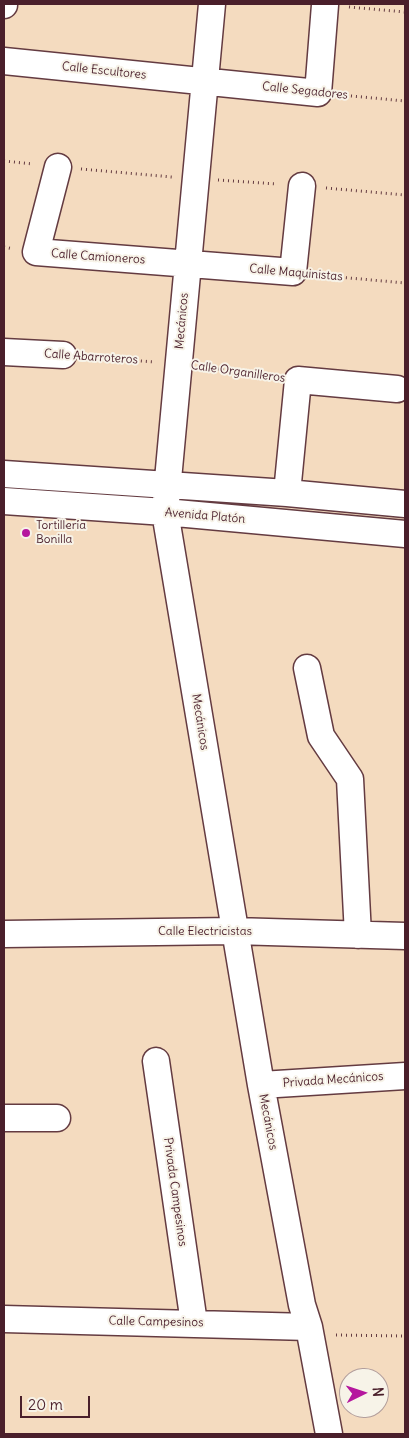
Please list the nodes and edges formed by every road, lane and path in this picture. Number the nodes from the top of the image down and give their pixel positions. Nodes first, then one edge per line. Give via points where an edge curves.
1 (212, 4) edge
2 (325, 6) joint
3 (405, 12) edge
4 (4, 61) edge
5 (205, 81) junction
6 (318, 93) junction
7 (405, 101) edge
8 (4, 161) edge
9 (58, 167) junction
10 (195, 179) junction
11 (302, 186) dead end
12 (187, 264) junction
13 (293, 272) junction
14 (405, 283) edge
15 (4, 352) edge
16 (63, 355) joint
17 (178, 364) junction
18 (298, 380) junction
19 (397, 389) dead end
20 (4, 474) edge
21 (166, 486) junction
22 (287, 493) junction
23 (4, 501) edge
24 (405, 504) edge
25 (165, 512) junction
26 (405, 534) edge
27 (307, 668) dead end
28 (234, 930) junction
29 (4, 934) edge
30 (358, 935) junction
31 (405, 936) edge
32 (156, 1061) dead end
33 (405, 1076) edge
34 (261, 1085) junction
35 (4, 1118) edge
36 (57, 1118) dead end
37 (4, 1319) edge
38 (194, 1323) junction
39 (309, 1327) junction
40 (335, 1335) dead end
41 (405, 1336) edge
42 (329, 1434) edge

1 - 5 street, Mecánicos
2 - 3 path
2 - 6 street
4 - 5 street, Calle Escultores
5 - 6 street, Calle Segadores
5 - 10 street, Mecánicos
6 - 7 path, Calle Segadores
8 - 9 path
9 - 10 path
9 - 12 street, Calle Camioneros via 36,252
10 - 12 street, Mecánicos
11 - 13 street
12 - 13 street, Calle Maquinistas
12 - 17 street, Mecánicos
13 - 14 path, Calle Maquinistas
15 - 16 street, Calle Abarroteros
16 - 17 path, Calle Abarroteros
17 - 18 path, Calle Organilleros
17 - 21 street, Mecánicos
18 - 19 street, Calle Organilleros
18 - 22 street, Calle Organilleros
20 - 21 street
21 - 22 street
21 - 25 street, Mecánicos
22 - 24 street
23 - 25 street, Avenida Platón
25 - 26 street, Avenida Platón
25 - 28 street, Mecánicos
27 - 30 street via 321,736 350,779
28 - 29 street, Calle Electricistas
28 - 30 street, Calle Electricistas
28 - 34 street, Mecánicos
30 - 31 street, Calle Electricistas
32 - 38 street, Privada Campesinos
33 - 34 street, Privada Mecánicos
34 - 39 street, Mecánicos via 300,1295
35 - 36 street
37 - 38 street, Calle Campesinos
38 - 39 street, Calle Campesinos
39 - 42 street, Mecánicos
40 - 41 path

